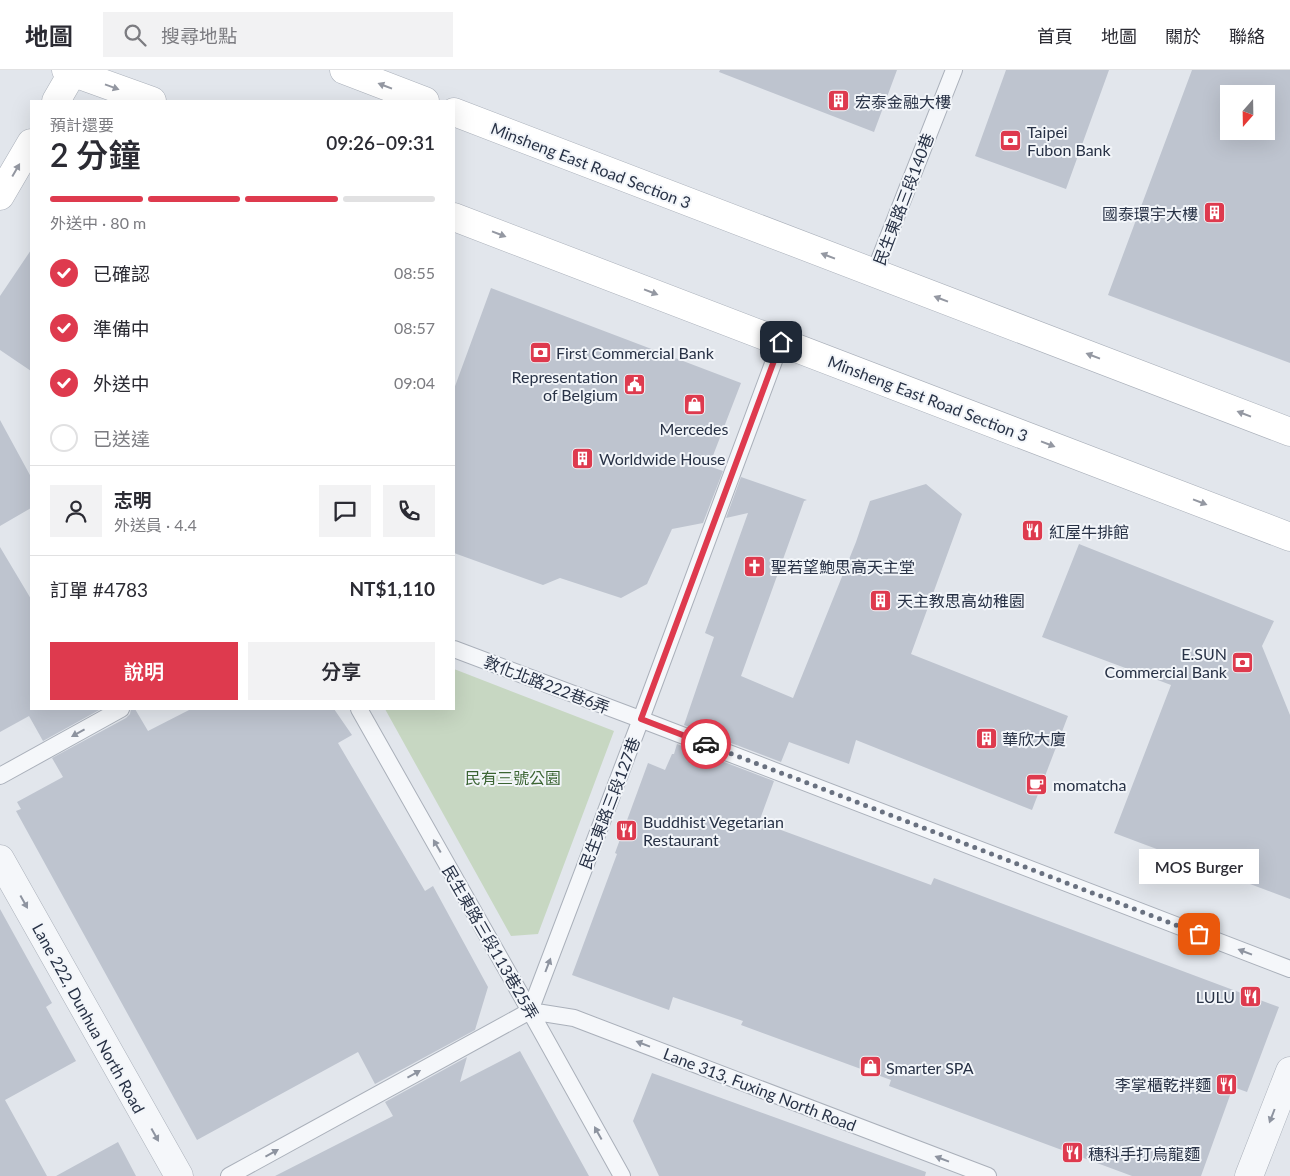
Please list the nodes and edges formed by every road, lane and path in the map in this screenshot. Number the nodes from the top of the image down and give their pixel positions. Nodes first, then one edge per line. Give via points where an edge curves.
1 (344, 70) edge
2 (954, 70) edge
3 (73, 71) edge
4 (57, 100) edge
5 (149, 100) edge
6 (422, 100) edge
7 (455, 112) edge
8 (30, 145) edge
9 (0, 196) edge
10 (455, 217) edge
11 (874, 273) junction
12 (781, 342) junction
13 (1290, 432) edge
14 (1290, 537) edge
15 (455, 649) edge
16 (119, 710) edge
17 (360, 710) edge
18 (641, 719) junction
19 (0, 776) edge
20 (0, 859) edge
21 (1290, 969) edge
22 (530, 1010) junction
23 (1290, 1071) edge
24 (179, 1176) edge
25 (229, 1176) edge
26 (622, 1176) edge
27 (988, 1176) edge
28 (1249, 1176) edge

6 -> 1 street
2 - 11 lane, 民生東路三段140巷
3 - 4 street
3 -> 5 street
11 -> 7 street, Minsheng East Road Section 3
9 -> 8 street
10 -> 12 street, Minsheng East Road Section 3
13 -> 11 street, Minsheng East Road Section 3
12 -> 14 street, Minsheng East Road Section 3
12 - 18 lane, 民生東路三段127巷
15 - 18 lane, 敦化北路222巷6弄
16 -> 19 lane
22 -> 17 lane, 民生東路三段113巷25弄
21 -> 18 lane, 敦化北路222巷6弄
22 -> 18 lane, 民生東路三段127巷
20 -> 24 street, Lane 222, Dunhua North Road
25 -> 22 lane
26 -> 22 lane, 民生東路三段113巷25弄
27 -> 22 lane, Lane 313, Fuxing North Road via 574,1018
23 -> 28 street

